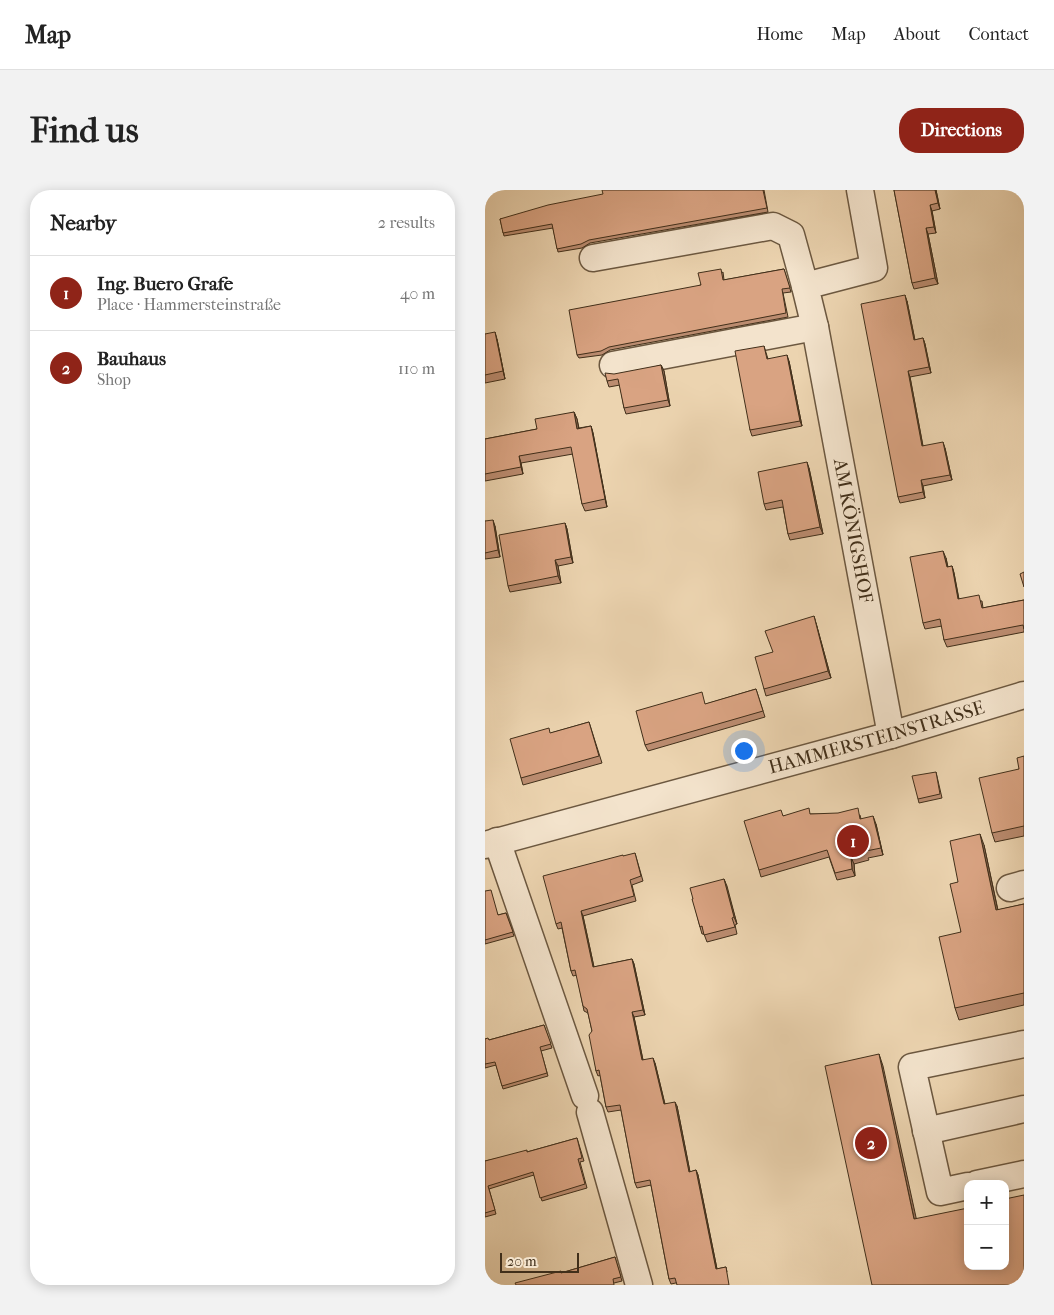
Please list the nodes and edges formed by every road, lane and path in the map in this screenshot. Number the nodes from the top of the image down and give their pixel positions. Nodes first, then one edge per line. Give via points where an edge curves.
1 (860, 190) edge
2 (593, 258) dead end
3 (805, 286) junction
4 (815, 327) junction
5 (613, 365) dead end
6 (1024, 695) edge
7 (891, 734) junction
8 (491, 843) edge
9 (1024, 1044) edge
10 (1024, 1110) edge
11 (926, 1130) junction
12 (1024, 1174) edge
13 (996, 1180) edge
14 (964, 1187) edge
15 (639, 1285) edge

1 - 3 street via 874,268
2 - 3 street, AM KÖNIGSHOF via 773,226 791,235
3 - 4 street, AM KÖNIGSHOF
4 - 5 street
4 - 7 street, AM KÖNIGSHOF
6 - 7 street, HAMMERSTEINSTRASSE
7 - 8 street, HAMMERSTEINSTRASSE
8 - 15 street, HAMMERSTEINSTRASSE via 588,1104
9 - 11 street via 912,1067
10 - 11 street
11 - 14 street via 940,1192
12 - 13 street

